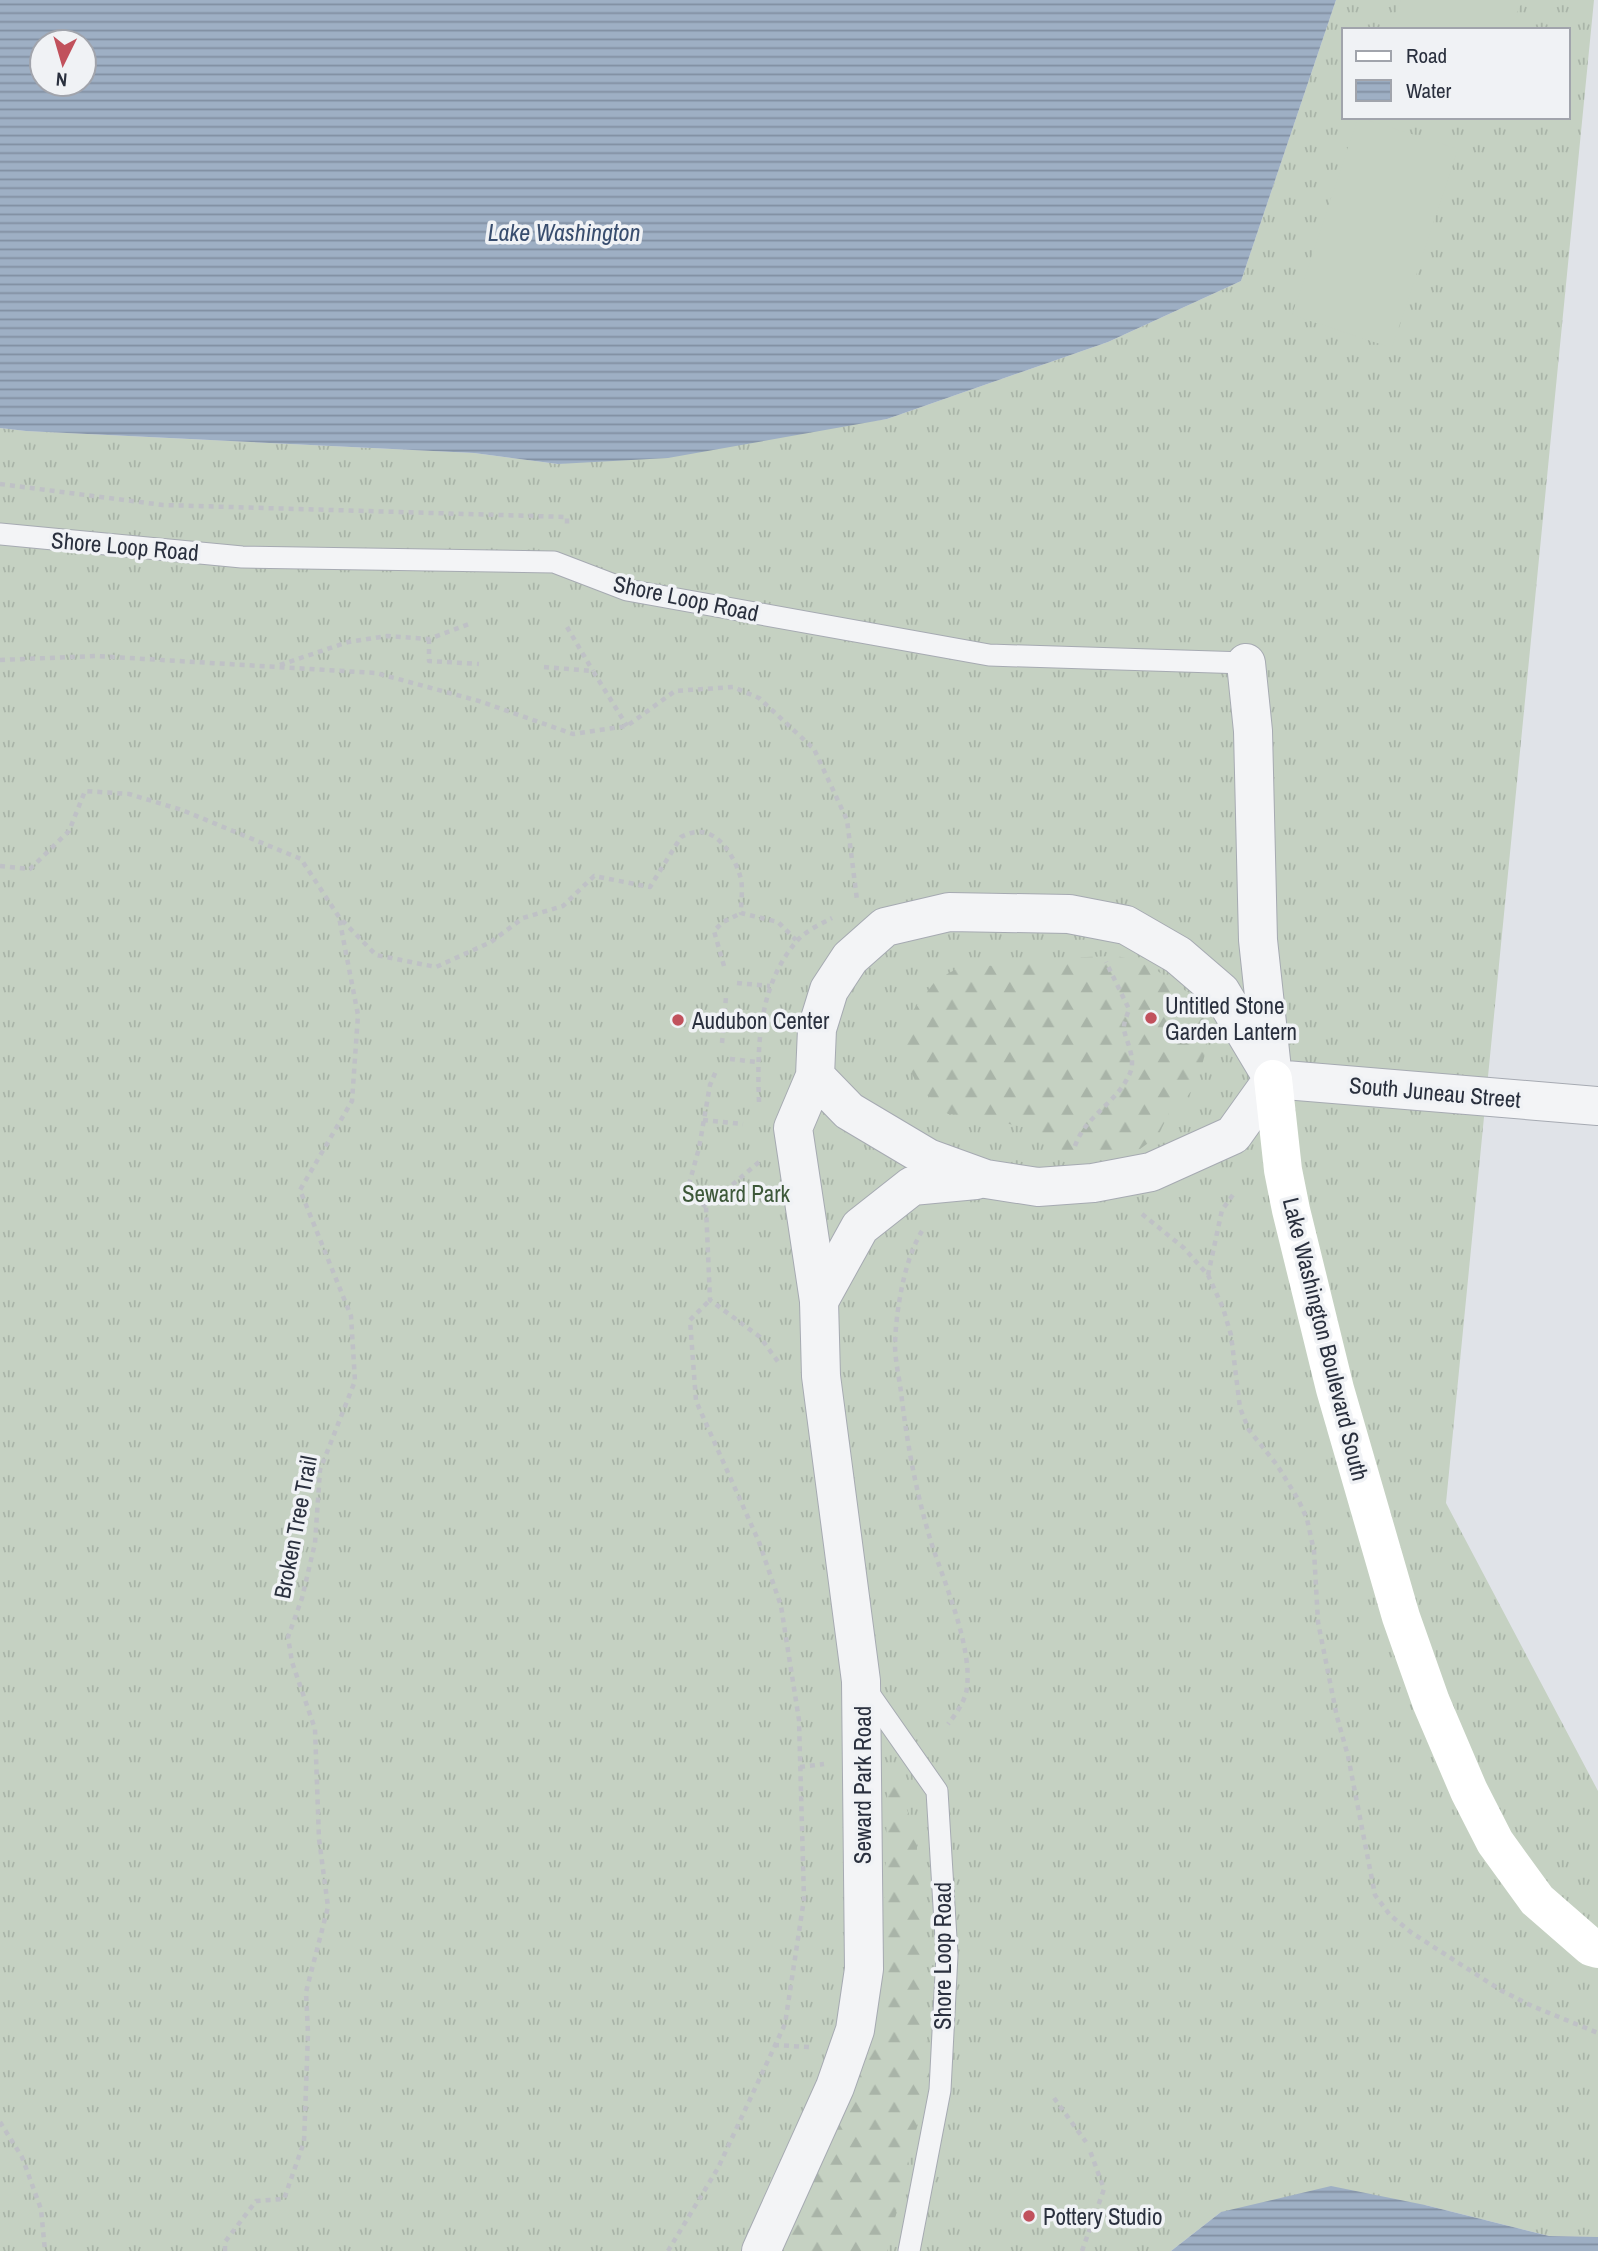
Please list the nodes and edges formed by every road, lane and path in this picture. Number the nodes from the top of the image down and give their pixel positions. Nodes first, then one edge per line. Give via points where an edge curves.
1 (0, 484) edge
2 (567, 526) dead end
3 (0, 534) edge
4 (472, 623) dead end
5 (568, 626) dead end
6 (429, 639) junction
7 (0, 660) edge
8 (1246, 663) joint
9 (478, 664) dead end
10 (276, 667) junction
11 (544, 667) dead end
12 (593, 671) junction
13 (627, 726) junction
14 (0, 866) edge
15 (857, 904) dead end
16 (741, 913) junction
17 (339, 917) junction
18 (797, 940) dead end
19 (1103, 957) dead end
20 (724, 966) dead end
21 (737, 983) dead end
22 (770, 986) dead end
23 (726, 997) dead end
24 (722, 1043) dead end
25 (730, 1059) dead end
26 (757, 1062) dead end
27 (716, 1071) dead end
28 (815, 1076) junction
29 (1273, 1079) junction
30 (1598, 1105) edge
31 (703, 1120) junction
32 (743, 1124) dead end
33 (1077, 1154) dead end
34 (763, 1158) dead end
35 (986, 1179) junction
36 (1235, 1192) dead end
37 (706, 1207) junction
38 (1136, 1210) dead end
39 (928, 1222) dead end
40 (1208, 1275) junction
41 (710, 1300) junction
42 (818, 1301) junction
43 (780, 1364) dead end
44 (861, 1681) junction
45 (948, 1724) dead end
46 (825, 1764) dead end
47 (800, 1767) junction
48 (1598, 1949) edge
49 (1598, 2033) edge
50 (1054, 2098) dead end
51 (0, 2122) edge
52 (1086, 2142) dead end
53 (1089, 2148) dead end
54 (44, 2251) edge
55 (225, 2251) edge
56 (668, 2251) edge
57 (761, 2251) edge
58 (909, 2251) edge
59 (1082, 2251) edge

1 - 2 path via 163,505 567,517
3 - 8 lane, Shore Loop Road via 242,556 554,562 627,590 989,655
4 - 6 path
5 - 12 path
6 - 9 path via 429,661
6 - 10 path via 387,636 348,642
7 - 10 path via 96,656
8 - 29 street, Lake Washington Boulevard South via 1253,731 1258,940
10 - 13 path via 376,673 479,701 573,734
11 - 12 path
12 - 13 path
13 - 15 path via 675,691 733,687 759,698 814,749 846,820
14 - 17 path via 30,869 69,831 85,790 129,794 182,810 300,859
16 - 17 path via 741,881 735,862 723,844 698,831 681,837 650,887 594,876 563,906 523,918 491,942 436,967 376,955
16 - 18 path via 778,922
16 - 20 path via 714,931
17 - 55 path, Broken Tree Trail via 358,1015 352,1101 300,1190 351,1316 355,1381 320,1470 314,1543 288,1637 315,1729 319,1839 328,1907 306,1992 304,2142 284,2199 256,2201 225,2242
19 - 33 path via 1129,1009 1124,1027 1132,1070 1079,1135
21 - 22 path
23 - 24 path
25 - 26 path
27 - 31 path
28 - 29 street, Seward Park Road via 817,1029 830,990 850,958 885,928 949,912 1069,914 1126,925 1178,955 1221,992
28 - 35 street via 849,1111 892,1138 928,1158
28 - 42 street, Seward Park Road via 793,1128
29 - 30 street, South Juneau Street
29 - 35 street via 1233,1135 1151,1172 1038,1187
29 - 48 main road, Lake Washington Boulevard South via 1283,1170 1335,1389 1401,1617 1431,1702 1495,1842 1537,1900
31 - 32 path
31 - 37 path via 688,1188
34 - 37 path
35 - 42 street via 912,1186 860,1227
36 - 40 path via 1222,1210
37 - 41 path
38 - 40 path via 1184,1248
39 - 45 path via 907,1266 895,1346 924,1517 965,1653 967,1687
40 - 49 path via 1231,1335 1240,1409 1307,1519 1314,1551 1318,1622 1375,1895 1412,1933 1503,1991
41 - 43 path via 760,1337
41 - 47 path via 690,1320 696,1401 759,1542 781,1606 799,1720
42 - 44 street, Seward Park Road via 821,1377
44 - 57 street, Seward Park Road via 864,1969 855,2030 835,2087
44 - 58 lane, Shore Loop Road via 937,1791 947,1955 940,2090
46 - 47 path
47 - 56 path via 804,1899 785,2024 718,2168
50 - 52 path
51 - 54 path via 22,2157 41,2209
53 - 59 path via 1104,2189

